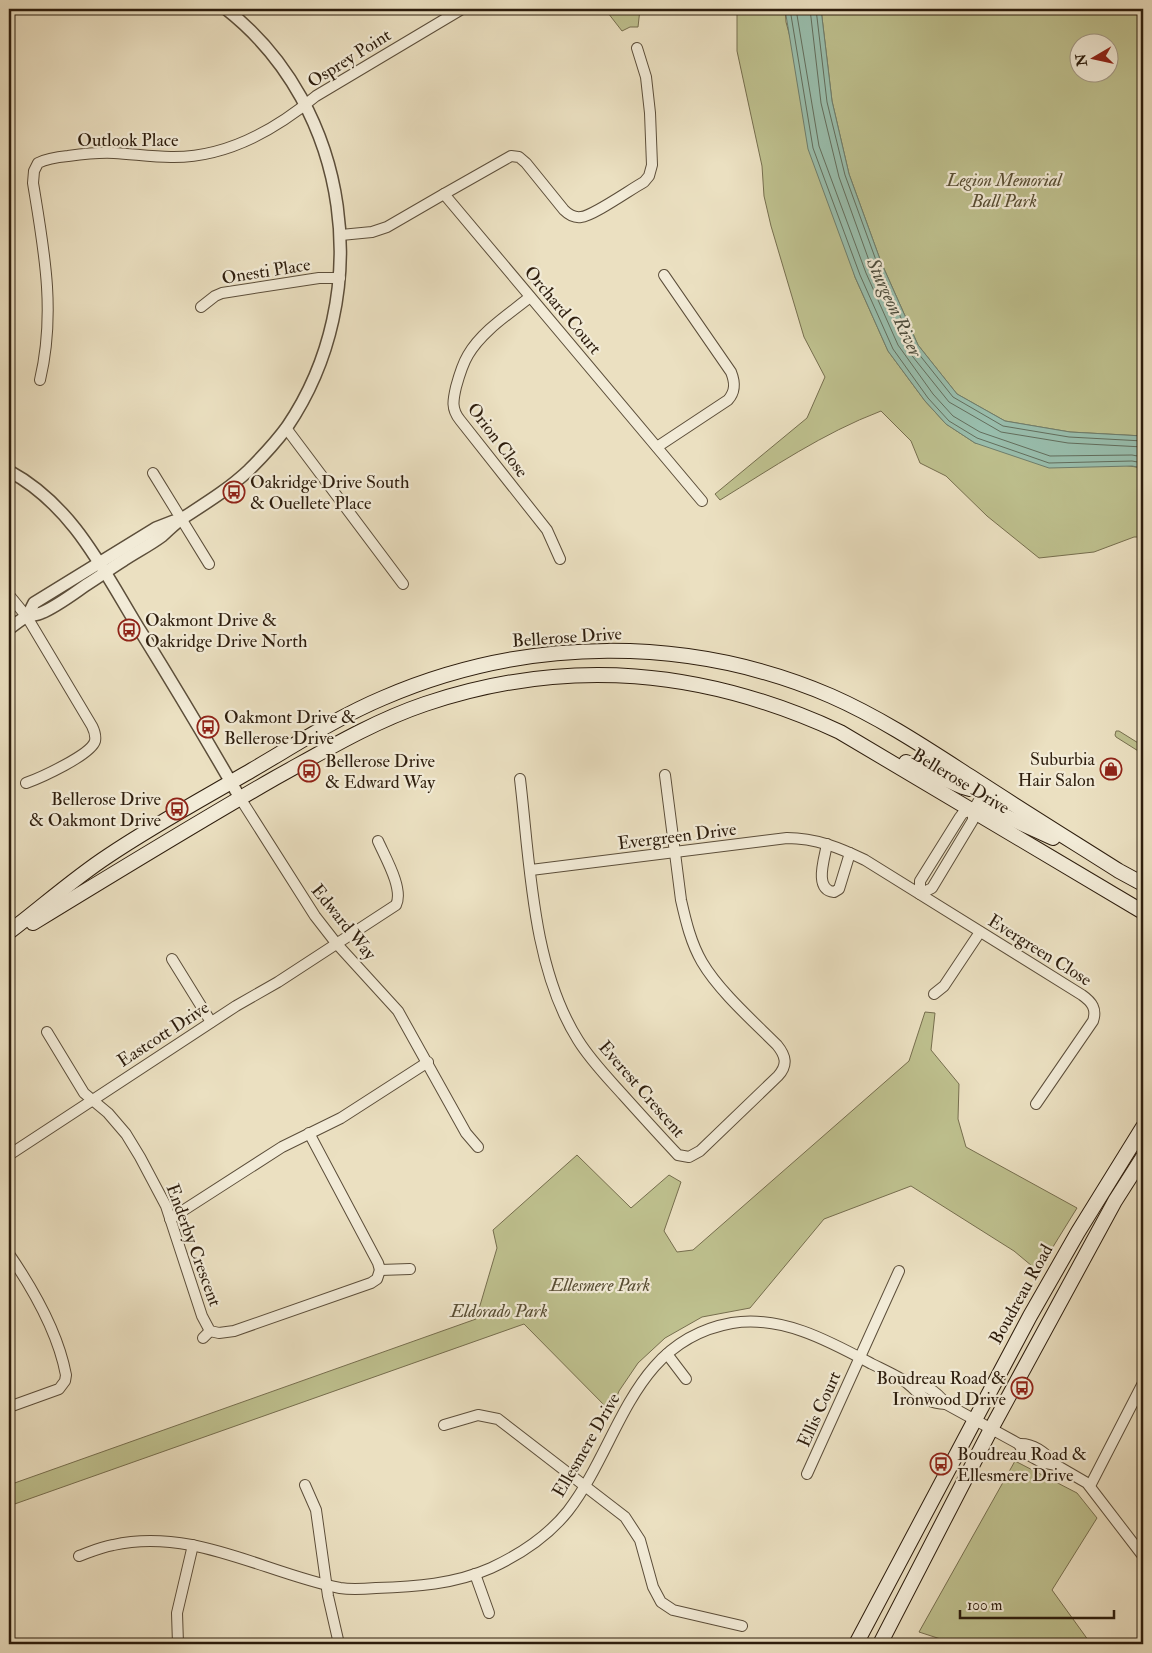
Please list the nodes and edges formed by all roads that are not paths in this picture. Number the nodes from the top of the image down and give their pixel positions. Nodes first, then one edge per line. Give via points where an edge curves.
1 (226, 9) edge
2 (462, 9) edge
3 (637, 48) dead end
4 (305, 105) junction
5 (444, 194) junction
6 (341, 235) junction
7 (664, 276) dead end
8 (340, 278) junction
9 (530, 297) junction
10 (201, 307) dead end
11 (40, 380) dead end
12 (286, 428) junction
13 (657, 447) junction
14 (9, 471) edge
15 (153, 473) dead end
16 (702, 501) dead end
17 (181, 519) junction
18 (560, 559) dead end
19 (209, 564) dead end
20 (102, 568) junction
21 (403, 584) dead end
22 (9, 595) edge
23 (27, 617) junction
24 (9, 629) edge
25 (840, 732) junction
26 (665, 775) dead end
27 (520, 779) dead end
28 (231, 782) junction
29 (26, 783) dead end
30 (988, 788) junction
31 (240, 798) junction
32 (973, 810) junction
33 (378, 841) dead end
34 (827, 844) junction
35 (675, 852) junction
36 (850, 852) junction
37 (531, 870) junction
38 (1119, 871) junction
39 (1143, 884) edge
40 (920, 894) junction
41 (1143, 912) edge
42 (9, 932) edge
43 (980, 932) junction
44 (9, 937) edge
45 (336, 943) junction
46 (172, 959) dead end
47 (934, 994) dead end
48 (211, 1022) junction
49 (48, 1032) dead end
50 (428, 1062) junction
51 (93, 1099) junction
52 (1036, 1104) dead end
53 (1143, 1127) edge
54 (309, 1133) junction
55 (478, 1147) dead end
56 (9, 1155) edge
57 (1143, 1157) edge
58 (170, 1219) junction
59 (9, 1254) edge
60 (410, 1269) dead end
61 (380, 1270) junction
62 (899, 1271) dead end
63 (667, 1354) junction
64 (860, 1357) junction
65 (686, 1379) dead end
66 (1143, 1383) edge
67 (9, 1407) edge
68 (974, 1419) junction
69 (444, 1425) dead end
70 (991, 1429) junction
71 (807, 1474) dead end
72 (305, 1485) dead end
73 (586, 1486) junction
74 (1090, 1486) junction
75 (193, 1545) junction
76 (79, 1556) dead end
77 (1143, 1556) edge
78 (475, 1574) junction
79 (326, 1584) junction
80 (489, 1613) dead end
81 (742, 1626) dead end
82 (178, 1644) edge
83 (339, 1644) edge
84 (856, 1644) edge
85 (880, 1644) edge

1 - 4 street via 275,58
2 - 4 street, Osprey Point
3 - 5 street via 646,77 650,113 652,165 644,182 590,214 576,218 564,210 526,162 511,156
4 - 6 street via 329,162
4 - 11 street, Outlook Place via 253,138 208,155 169,157 103,152 38,163 33,182 48,290 46,352
5 - 6 street via 387,227
5 - 9 street, Orchard Court
6 - 8 street
7 - 13 street via 731,372 734,393
8 - 10 street, Onesti Place via 320,278 222,293
8 - 12 street via 333,321 314,378
9 - 13 street, Orchard Court
9 - 18 street, Orion Close via 470,351 454,396 453,409 547,530
12 - 17 street via 232,485
12 - 21 street
13 - 16 street, Orchard Court
14 - 20 street via 30,484 69,520 85,538
15 - 17 street
17 - 19 street
17 - 20 street via 161,537
20 - 23 street via 41,613
20 - 28 street
22 - 23 street
23 - 24 street
23 - 29 street via 92,726 95,741 87,751 45,776
25 - 30 main road via 963,787
25 - 31 main road, Bellerose Drive via 761,700 684,681 588,675 525,680 465,692 398,714
25 - 32 main road, Bellerose Drive
26 - 35 street
27 - 37 street
28 - 30 main road, Bellerose Drive via 359,709 436,678 520,658 611,650 706,658 807,686 856,707
28 - 31 street
28 - 42 main road, Bellerose Drive via 107,857
30 - 32 street
30 - 38 main road, Bellerose Drive
31 - 44 main road, Bellerose Drive
31 - 45 street, Edward Way via 300,894
32 - 38 main road via 984,807 999,812
32 - 40 street via 960,817 920,881
32 - 41 main road, Bellerose Drive
33 - 45 street, Eastcott Drive via 395,880 397,903
34 - 35 street, Evergreen Drive via 787,838
34 - 36 street, Evergreen Drive
34 - 36 street via 822,878 828,891 838,889
35 - 37 street, Evergreen Drive
35 - 37 street, Everest Crescent via 685,919 703,963 723,989 777,1045 785,1060 784,1069 778,1076 700,1151 689,1157 678,1155 600,1070 578,1039 557,998 544,957
36 - 40 street, Evergreen Drive
38 - 39 main road, Bellerose Drive
40 - 43 street, Evergreen Close
43 - 47 street via 947,982
43 - 52 street, Evergreen Close via 1086,998 1094,1009 1093,1021
45 - 48 street, Eastcott Drive
45 - 50 street, Edward Way via 398,1011
46 - 48 street
48 - 51 street, Eastcott Drive
49 - 51 street, Enderby Crescent via 84,1092
50 - 54 street via 341,1118
50 - 55 street, Edward Way via 466,1133
51 - 56 street, Eastcott Drive
51 - 58 street, Enderby Crescent via 126,1134
53 - 68 main road, Boudreau Road via 1074,1240
54 - 58 street
54 - 61 street
57 - 70 main road via 1115,1201
58 - 61 street, Enderby Crescent via 207,1334 234,1331 371,1283 377,1279
59 - 67 street via 43,1311 66,1375 66,1381 59,1389
60 - 61 street
62 - 64 street, Ellis Court
63 - 64 street, Ellesmere Drive via 699,1333 728,1324 754,1322 800,1330
63 - 65 street
63 - 73 street, Ellesmere Drive via 636,1389
64 - 68 street, Ellesmere Drive via 904,1381 934,1403 946,1404
64 - 71 street, Ellis Court
66 - 74 street
68 - 70 street, Ellesmere Drive
68 - 84 main road, Boudreau Road
69 - 73 street via 478,1415 498,1419
70 - 74 street, Ellesmere Drive via 1019,1444 1023,1452 1041,1462 1056,1464
70 - 85 main road
72 - 79 street via 316,1510
73 - 78 street, Ellesmere Drive via 559,1521 543,1535 509,1559
73 - 81 street via 618,1511 635,1530 661,1602 673,1610
74 - 77 street, Ellesmere Drive
75 - 76 street, Ellesmere Drive via 136,1541 107,1546
75 - 79 street, Ellesmere Drive
75 - 82 street via 177,1613
78 - 79 street, Ellesmere Drive via 394,1588 346,1589
78 - 80 street
79 - 83 street

